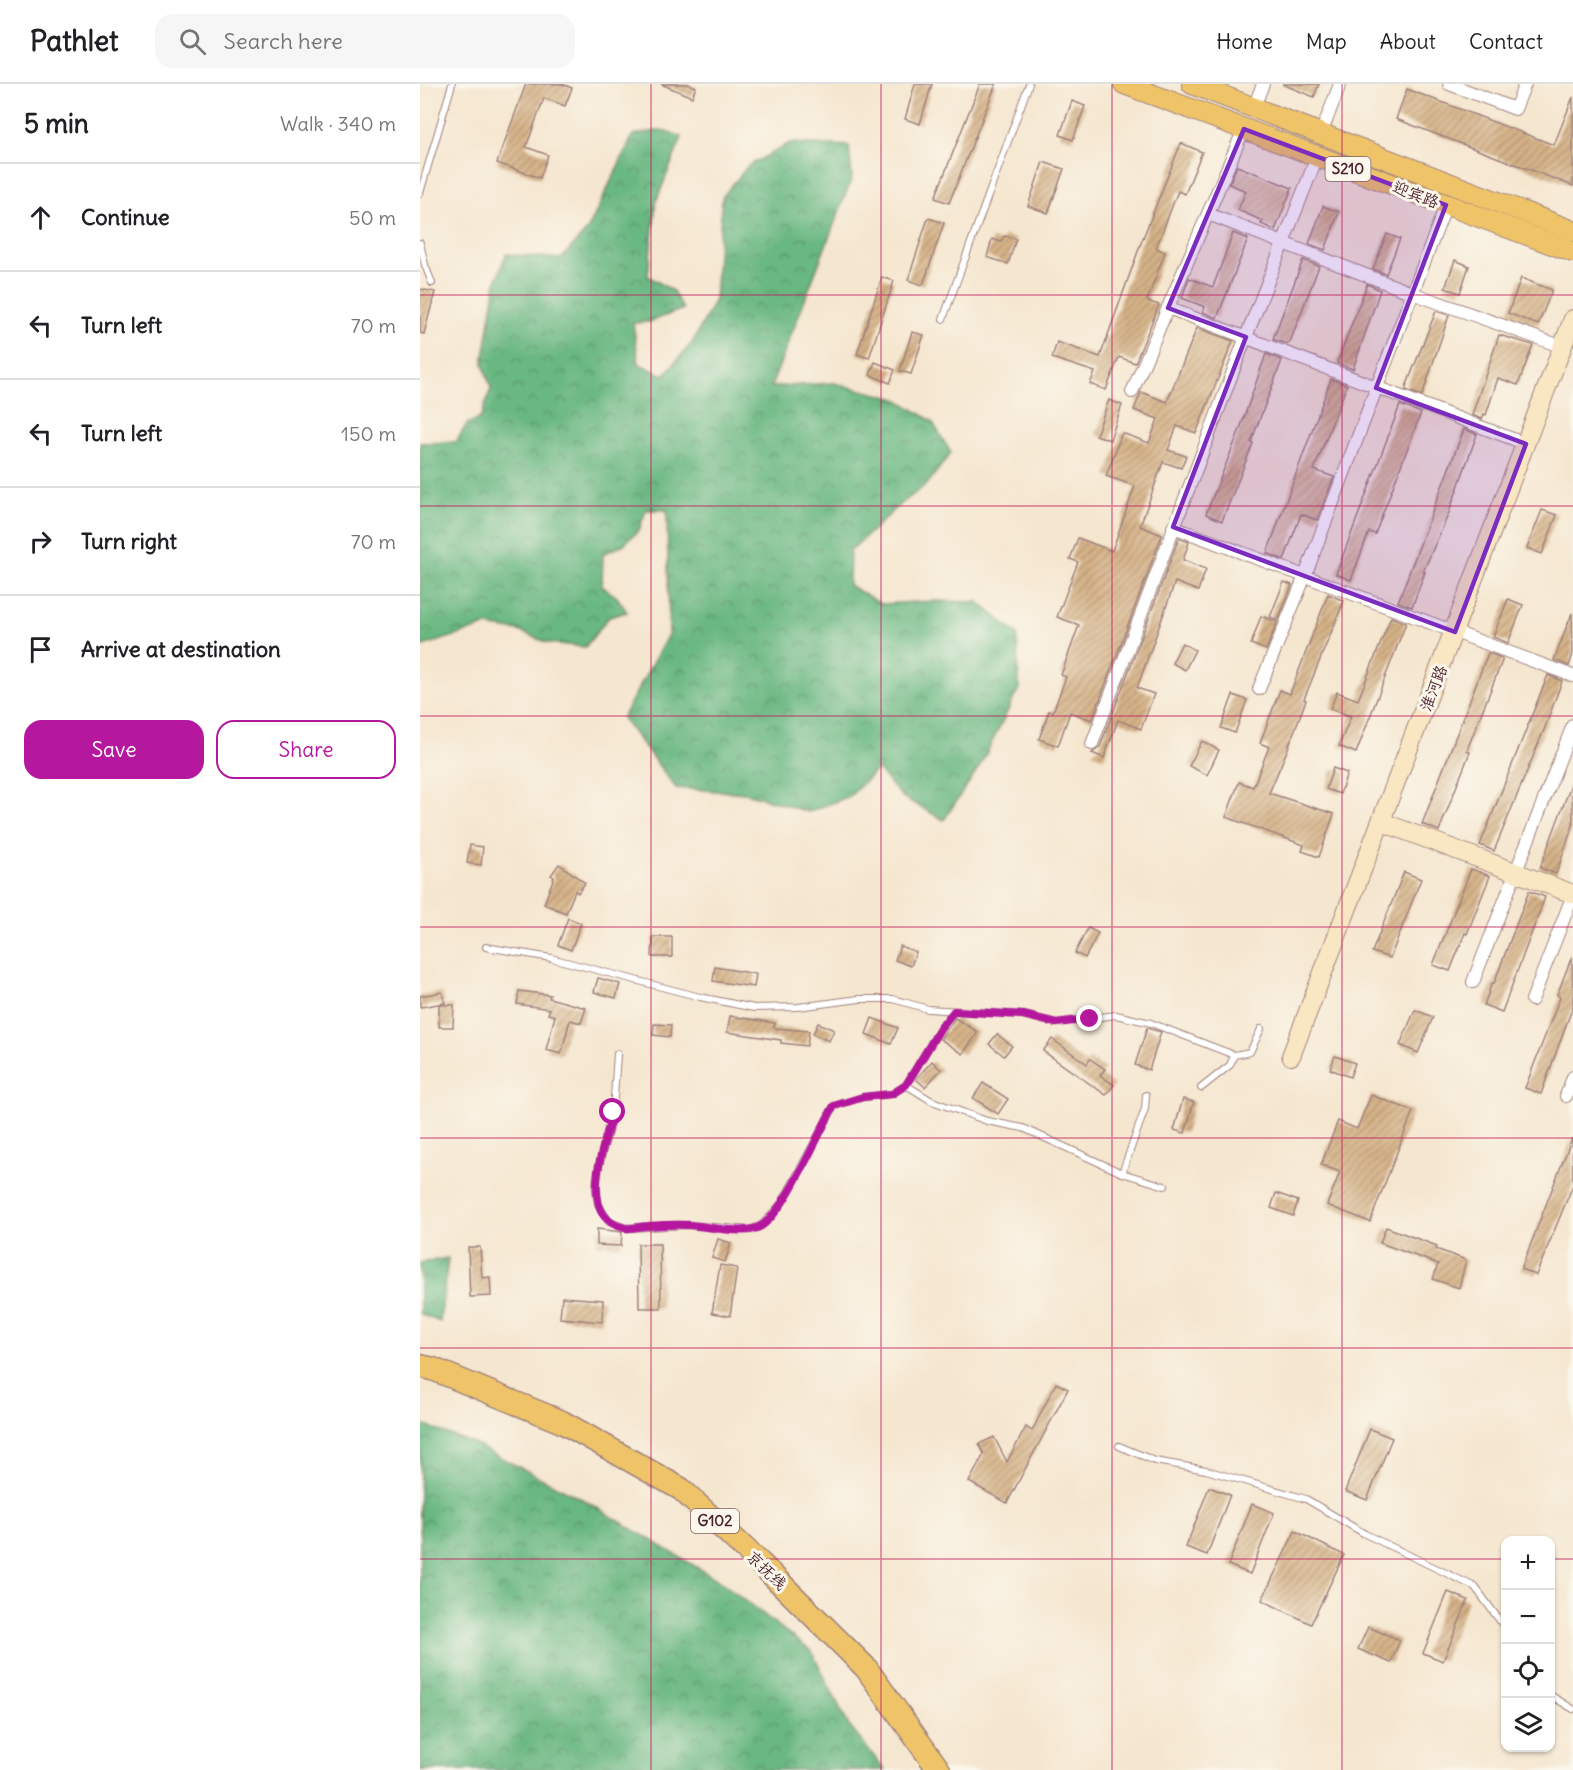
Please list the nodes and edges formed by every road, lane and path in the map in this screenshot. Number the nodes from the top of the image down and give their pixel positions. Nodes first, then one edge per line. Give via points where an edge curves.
1 (452, 84) edge
2 (1029, 84) edge
3 (1124, 84) edge
4 (1192, 84) edge
5 (1263, 84) edge
6 (1340, 84) edge
7 (1449, 84) edge
8 (1525, 84) edge
9 (1254, 107) junction
10 (1244, 129) junction
11 (1321, 134) junction
12 (1317, 157) junction
13 (420, 193) edge
14 (1446, 205) junction
15 (1208, 214) junction
16 (1573, 231) edge
17 (420, 243) edge
18 (1283, 243) junction
19 (1573, 252) edge
20 (432, 283) dead end
21 (1412, 293) junction
22 (1168, 308) junction
23 (943, 319) dead end
24 (1573, 319) edge
25 (1246, 337) junction
26 (1563, 347) junction
27 (1376, 388) junction
28 (1132, 392) dead end
29 (1526, 444) junction
30 (1173, 527) junction
31 (1305, 576) junction
32 (1455, 632) junction
33 (1573, 676) edge
34 (1259, 689) dead end
35 (1573, 725) edge
36 (1092, 744) dead end
37 (1382, 822) junction
38 (1516, 873) junction
39 (1573, 895) edge
40 (486, 947) dead end
41 (1473, 982) dead end
42 (1532, 1000) dead end
43 (954, 1011) junction
44 (1261, 1029) dead end
45 (617, 1054) dead end
46 (1234, 1055) junction
47 (1291, 1056) dead end
48 (1573, 1077) edge
49 (906, 1085) junction
50 (1201, 1088) dead end
51 (1146, 1095) dead end
52 (1566, 1095) dead end
53 (1122, 1173) junction
54 (1165, 1186) dead end
55 (420, 1366) edge
56 (1119, 1446) dead end
57 (1501, 1622) edge
58 (1555, 1698) edge
59 (1573, 1709) edge
60 (939, 1770) edge

1 - 13 lane
2 - 23 lane
3 - 10 main road, 迎宾路 / S210
4 - 9 main road, 迎宾路 / S210
5 - 9 street
6 - 11 street
7 - 8 street via 1515,109
9 - 11 main road, 迎宾路 / S210
10 - 12 main road, 迎宾路 / S210
10 - 15 street
11 - 16 main road, 迎宾路 / S210
12 - 14 main road, 迎宾路 / S210
12 - 18 street
14 - 19 main road, 迎宾路 / S210
14 - 21 street
15 - 18 street
15 - 22 street
17 - 20 lane
18 - 21 street
18 - 25 street
21 - 26 street
21 - 27 street
22 - 25 street
22 - 28 street
24 - 26 street, 淮河路
25 - 27 street
25 - 30 street
26 - 29 street, 淮河路
27 - 29 street
27 - 31 street
29 - 32 street, 淮河路
30 - 31 street
30 - 36 street
31 - 32 street
31 - 34 street
32 - 33 street
32 - 37 street, 淮河路
35 - 38 street
37 - 38 street
37 - 47 street, 淮河路
38 - 39 street
38 - 41 street
39 - 42 street
40 - 43 lane via 551,958 754,1008 893,999 928,1009
43 - 46 lane via 1023,1015 1056,1023 1116,1015 1151,1023
43 - 49 lane
44 - 46 lane via 1250,1052
45 - 49 lane via 613,1112 596,1188 598,1204 609,1222 626,1228 687,1225 751,1230 762,1225 782,1203 834,1106 892,1094
46 - 50 lane via 1230,1065
48 - 52 street
49 - 53 lane via 941,1105 1023,1128
51 - 53 lane
53 - 54 lane
55 - 60 highway, 京抚线 / G102 via 562,1422 681,1490 866,1668
56 - 57 lane via 1155,1461 1206,1470 1306,1499 1365,1534 1475,1587
58 - 59 lane

